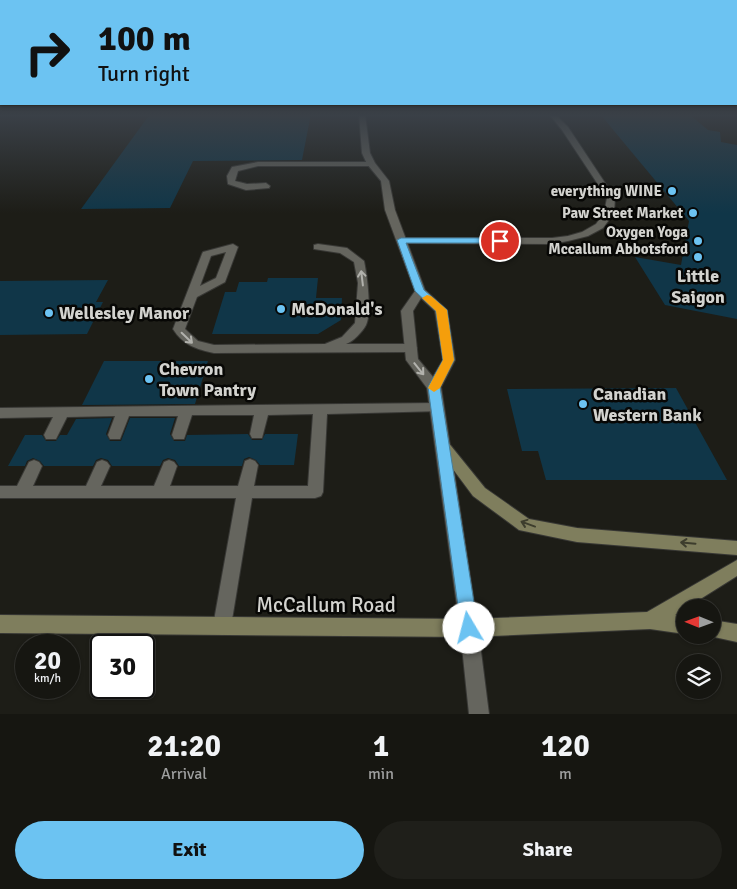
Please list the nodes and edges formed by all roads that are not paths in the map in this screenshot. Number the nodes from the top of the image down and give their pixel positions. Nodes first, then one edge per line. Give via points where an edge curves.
1 (365, 147) edge
2 (577, 147) edge
3 (371, 164) junction
4 (266, 186) dead end
5 (401, 240) junction
6 (318, 247) dead end
7 (420, 291) junction
8 (194, 294) junction
9 (326, 348) junction
10 (411, 348) junction
11 (434, 387) junction
12 (437, 408) junction
13 (320, 409) junction
14 (262, 410) junction
15 (124, 411) junction
16 (186, 411) junction
17 (63, 412) junction
18 (0, 413) edge
19 (257, 434) dead end
20 (51, 435) dead end
21 (115, 435) dead end
22 (179, 435) dead end
23 (442, 445) junction
24 (34, 466) dead end
25 (102, 466) dead end
26 (169, 466) dead end
27 (250, 466) dead end
28 (0, 492) edge
29 (22, 492) junction
30 (91, 492) junction
31 (160, 492) junction
32 (245, 492) junction
33 (737, 548) edge
34 (737, 567) edge
35 (650, 620) junction
36 (0, 624) edge
37 (676, 624) edge
38 (222, 626) junction
39 (469, 628) junction
40 (721, 630) edge
41 (737, 633) edge
42 (479, 714) edge

1 - 3 street
2 - 5 street via 611,198 609,213 600,227 574,238 552,241
3 - 4 street via 258,164 235,169 231,176 231,182 246,187
3 - 5 street via 385,182 390,210
5 - 7 street
9 -> 6 street via 346,340 361,324 363,282 359,261 343,250
7 - 10 street via 407,311
7 - 11 street via 441,310 449,360
8 - 8 street via 207,254 233,247 221,280
8 -> 9 street via 179,329 184,338 196,346 214,349
9 - 10 street
10 -> 11 street via 412,360
11 - 12 street
12 - 13 street
12 - 23 street
13 - 14 street
13 - 32 street via 315,492
14 - 16 street
14 - 19 street
15 - 16 street
15 - 17 street
15 - 21 street
16 - 22 street
17 - 18 street
17 - 20 street
33 -> 23 main road via 577,535 525,525 479,492
23 - 39 street
24 - 29 street
25 - 30 street
26 - 31 street
27 - 32 street
28 - 29 street
29 - 30 street
30 - 31 street
31 - 32 street
32 - 38 street
34 - 35 main road, McCallum Road
35 - 37 main road, McCallum Road
35 - 39 main road, McCallum Road
36 - 38 main road, McCallum Road
38 - 39 main road, McCallum Road
39 - 42 street
40 - 41 main road

